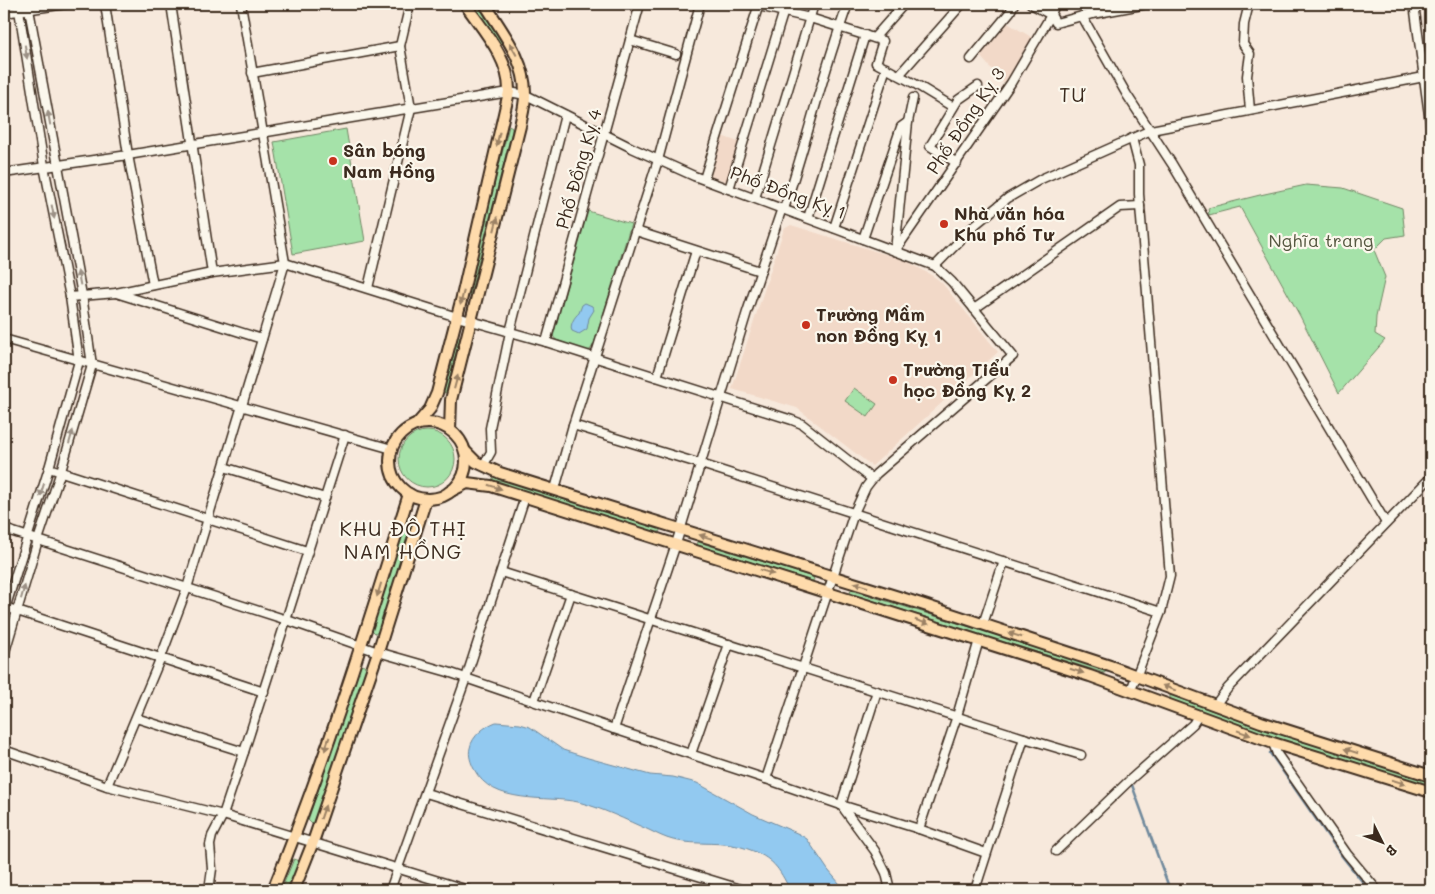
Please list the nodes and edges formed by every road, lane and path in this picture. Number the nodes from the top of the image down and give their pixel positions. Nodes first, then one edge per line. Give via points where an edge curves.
1 (66, 4) edge
2 (105, 4) edge
3 (171, 4) edge
4 (241, 4) edge
5 (410, 4) edge
6 (466, 4) edge
7 (485, 4) edge
8 (640, 4) edge
9 (700, 4) edge
10 (814, 4) edge
11 (848, 4) edge
12 (904, 4) edge
13 (962, 4) edge
14 (1014, 4) edge
15 (1031, 4) edge
16 (1055, 4) edge
17 (1146, 4) edge
18 (1249, 4) edge
19 (1414, 4) edge
20 (756, 5) edge
21 (28, 6) edge
22 (19, 7) edge
23 (785, 7) edge
24 (4, 13) edge
25 (1051, 14) junction
26 (1082, 16) junction
27 (810, 18) junction
28 (839, 27) junction
29 (865, 35) junction
30 (874, 38) junction
31 (630, 40) junction
32 (400, 46) junction
33 (676, 54) dead end
34 (972, 59) dead end
35 (886, 68) junction
36 (252, 73) junction
37 (899, 75) junction
38 (1424, 77) junction
39 (978, 86) dead end
40 (509, 92) junction
41 (526, 95) junction
42 (913, 98) dead end
43 (410, 108) junction
44 (954, 108) junction
45 (1250, 110) junction
46 (565, 114) junction
47 (908, 122) junction
48 (1151, 130) junction
49 (1431, 130) edge
50 (264, 132) junction
51 (603, 134) junction
52 (1132, 138) junction
53 (193, 144) junction
54 (128, 155) junction
55 (658, 160) junction
56 (956, 162) junction
57 (57, 164) junction
58 (44, 166) junction
59 (4, 173) edge
60 (704, 179) junction
61 (729, 189) junction
62 (755, 198) junction
63 (1140, 206) junction
64 (783, 208) junction
65 (808, 218) junction
66 (834, 228) junction
67 (636, 230) junction
68 (863, 239) junction
69 (696, 251) junction
70 (895, 251) junction
71 (286, 263) junction
72 (935, 266) junction
73 (760, 271) junction
74 (212, 273) junction
75 (153, 284) junction
76 (368, 288) junction
77 (116, 293) junction
78 (82, 295) junction
79 (70, 297) junction
80 (974, 309) junction
81 (457, 316) junction
82 (472, 320) junction
83 (510, 332) junction
84 (4, 339) edge
85 (262, 339) junction
86 (546, 342) junction
87 (594, 358) junction
88 (79, 361) junction
89 (92, 364) junction
90 (657, 377) junction
91 (722, 397) junction
92 (243, 406) junction
93 (417, 424) junction
94 (573, 425) junction
95 (450, 430) junction
96 (344, 435) junction
97 (392, 449) junction
98 (465, 451) junction
99 (701, 464) junction
100 (483, 466) junction
101 (224, 467) junction
102 (49, 468) junction
103 (61, 471) junction
104 (1431, 478) edge
105 (872, 479) junction
106 (554, 489) junction
107 (449, 492) junction
108 (409, 494) junction
109 (525, 497) junction
110 (324, 498) junction
111 (426, 499) junction
112 (854, 513) junction
113 (208, 518) junction
114 (1386, 523) junction
115 (4, 529) edge
116 (680, 530) junction
117 (27, 536) junction
118 (38, 540) junction
119 (676, 544) junction
120 (308, 551) junction
121 (1004, 561) junction
122 (501, 572) junction
123 (833, 576) junction
124 (187, 588) junction
125 (828, 592) junction
126 (571, 594) junction
127 (4, 609) edge
128 (18, 610) junction
129 (1161, 612) junction
130 (287, 620) junction
131 (652, 620) junction
132 (983, 624) junction
133 (979, 640) junction
134 (729, 644) junction
135 (361, 646) junction
136 (378, 652) junction
137 (4, 655) edge
138 (161, 657) junction
139 (803, 668) junction
140 (1137, 676) junction
141 (466, 678) junction
142 (1132, 690) junction
143 (877, 691) junction
144 (264, 692) junction
145 (534, 702) junction
146 (1215, 705) junction
147 (957, 716) junction
148 (1198, 716) junction
149 (136, 718) junction
150 (614, 729) junction
151 (1024, 738) junction
152 (1273, 743) junction
153 (4, 750) edge
154 (244, 752) junction
155 (691, 754) junction
156 (1080, 755) dead end
157 (1431, 776) edge
158 (766, 779) junction
159 (107, 786) junction
160 (1431, 792) edge
161 (426, 793) junction
162 (841, 805) junction
163 (863, 812) junction
164 (223, 815) junction
165 (855, 824) junction
166 (918, 829) junction
167 (295, 836) junction
168 (313, 842) junction
169 (1056, 850) dead end
170 (986, 853) junction
171 (398, 868) junction
172 (209, 890) edge
173 (273, 890) edge
174 (294, 890) edge
175 (390, 890) edge
176 (468, 890) edge
177 (744, 890) edge
178 (890, 890) edge
179 (975, 890) edge
180 (1377, 890) edge

1 - 21 street
2 - 54 street
3 - 53 street
4 - 36 street
5 - 32 street
6 - 40 main road via 503,62
41 -> 7 main road via 518,58
8 - 31 street, Phố Đồng Kỵ 4
9 - 55 street
10 - 27 street
11 - 28 street
12 - 30 street
13 - 37 street
14 - 34 street
15 - 25 street
16 - 25 street, Phố Đồng Kỵ 3
17 - 26 street
18 - 45 street via 1243,44 1250,54 1247,76
19 - 38 street
20 - 23 street
20 - 60 street
21 - 22 street
57 -> 21 street
22 - 24 street
22 -> 58 street
23 - 27 street
23 - 61 street
25 - 26 street via 1056,23
25 - 56 street, Phố Đồng Kỵ 3 via 1011,83
26 - 48 street
27 - 28 street
27 - 62 street
28 - 29 street
28 - 64 street via 803,154
29 - 30 street
29 - 65 street
30 - 35 street via 883,41 876,63
31 - 33 street
31 - 51 street, Phố Đồng Kỵ 4
32 - 36 street
32 - 43 street
35 - 37 street
35 - 66 street
36 - 50 street
37 - 44 street
38 - 45 street
38 - 49 street
39 - 44 street via 958,100
40 - 41 street, Phố Đồng Kỵ 1
40 - 43 street, Phố Đồng Kỵ 1
40 -> 81 main road
41 - 46 street, Phố Đồng Kỵ 1
82 -> 41 main road
42 - 47 street
43 - 50 street, Phố Đồng Kỵ 1
43 - 76 street
44 - 56 street via 930,146
45 - 48 street
46 - 51 street, Phố Đồng Kỵ 1
46 - 83 street
47 - 68 street via 901,127
47 - 70 street
48 - 52 street
48 - 114 street
50 - 53 street, Phố Đồng Kỵ 1
50 - 71 street
51 - 55 street, Phố Đồng Kỵ 1
51 - 86 street, Phố Đồng Kỵ 4
52 - 63 street via 1139,165
52 - 72 street via 1041,179 1008,198 976,224
53 - 54 street, Phố Đồng Kỵ 1
53 - 74 street
54 - 57 street, Phố Đồng Kỵ 1
54 - 75 street
55 - 60 street, Phố Đồng Kỵ 1
55 - 67 street
56 - 70 street, Phố Đồng Kỵ 3
57 - 58 street, Phố Đồng Kỵ 1
78 -> 57 street
58 - 59 street, Phố Đồng Kỵ 1
58 -> 79 street
60 - 61 street, Phố Đồng Kỵ 1
61 - 62 street, Phố Đồng Kỵ 1
62 - 64 street, Phố Đồng Kỵ 1
63 - 80 street via 1120,207
63 - 129 street via 1170,576
64 - 65 street, Phố Đồng Kỵ 1
64 - 73 street
65 - 66 street, Phố Đồng Kỵ 1
66 - 68 street, Phố Đồng Kỵ 1
67 - 69 street
67 - 87 street
68 - 70 street, Phố Đồng Kỵ 1
69 - 73 street
69 - 90 street
70 - 72 street, Phố Đồng Kỵ 1
71 - 74 street
71 - 76 street
71 - 85 street
72 - 80 street, Phố Đồng Kỵ 1
73 - 91 street
74 - 75 street
75 - 77 street
76 - 81 street
77 - 78 street
77 - 85 street
78 - 79 street
78 - 89 street
79 - 88 street
80 - 105 street, Phố Đồng Kỵ 1 via 1012,356
81 - 82 street
81 - 93 main road via 436,394 427,414
82 - 83 street
95 -> 82 main road via 451,400
83 - 86 street
83 - 100 street via 490,428 491,452
84 - 88 street
85 - 92 street
86 - 87 street
87 - 90 street
87 - 94 street
88 - 89 street
88 - 102 street
89 - 92 street
103 -> 89 street
90 - 91 street
91 - 99 street
91 - 105 street via 802,424
92 - 96 street
92 - 101 street
93 - 95 main road via 432,423
93 - 97 main road via 401,434
94 - 99 street
94 - 106 street
95 - 98 main road via 460,439
96 - 97 street
96 - 110 street
97 - 108 main road via 393,477
98 - 100 main road
98 - 107 main road via 463,476
99 - 112 street
99 - 116 street
100 - 106 main road
101 - 110 street
101 - 113 street
102 - 103 street
102 -> 117 street
103 - 113 street
103 - 118 street
104 - 114 street
105 - 112 street
106 - 116 main road
107 -> 109 main road via 472,483
107 - 111 main road
108 - 111 main road
108 -> 135 main road
109 - 119 main road
109 - 122 street
110 - 120 street
111 - 136 main road
112 - 121 street
112 - 123 street
113 - 120 street
113 - 124 street
114 - 146 street
115 - 117 street
116 - 119 street
123 -> 116 main road
117 - 118 street
117 - 127 street
118 - 124 street
128 -> 118 street
119 -> 125 main road
119 - 131 street
120 - 130 street
121 - 129 street
121 - 132 street
122 - 126 street
122 - 141 street
123 - 125 street
132 -> 123 main road
124 - 130 street
124 - 138 street
125 -> 133 main road
125 - 139 street
126 - 131 street
126 - 145 street
127 - 128 street
128 - 137 street
128 - 138 street
129 - 140 street
130 - 135 street
130 - 144 street
131 - 134 street
131 - 150 street
140 -> 132 main road
133 -> 142 main road
133 - 147 street
134 - 139 street
134 - 155 street
135 - 136 street
135 -> 167 main road
136 - 141 street
168 -> 136 main road
138 - 144 street
138 - 149 street
139 - 143 street
139 - 158 street
140 - 142 street
146 -> 140 main road
141 - 145 street
141 - 161 street
142 - 148 main road
143 - 147 street
143 - 162 street
144 - 154 street
145 - 150 street
157 -> 146 main road
147 - 151 street
147 - 166 street
148 -> 152 main road
148 - 169 street
149 - 154 street
149 - 159 street
150 - 155 street
151 - 156 street
151 - 170 street
152 -> 160 main road
152 - 180 street via 1276,754 1347,854
153 - 159 street
154 - 164 street
155 - 158 street
158 - 162 street
159 - 164 street
161 - 171 street
161 - 177 street
162 - 163 street
162 - 165 street
163 - 165 street via 856,814
163 - 166 street
164 - 167 street
164 - 172 street via 210,845 212,869
165 - 178 street via 875,851
166 - 170 street
167 - 168 street
167 - 173 main road
168 - 171 street
168 - 174 main road
170 - 179 street
171 - 175 street
171 - 176 street

